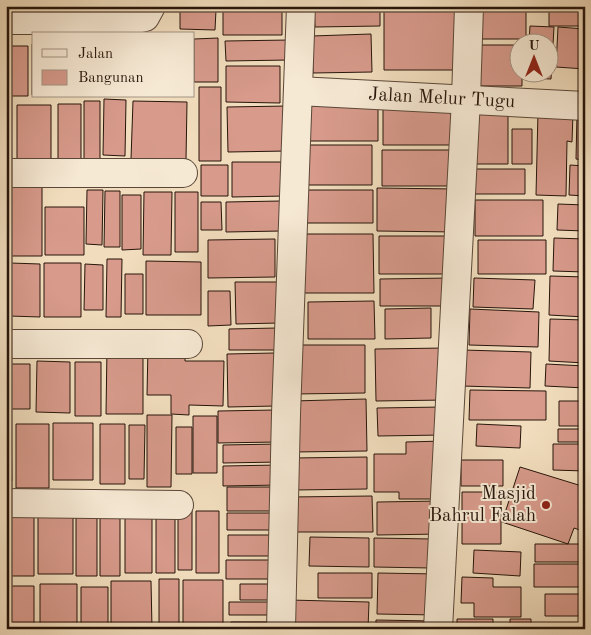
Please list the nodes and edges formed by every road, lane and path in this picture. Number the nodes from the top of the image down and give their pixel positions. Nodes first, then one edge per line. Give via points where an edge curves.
1 (151, 6) edge
2 (301, 6) edge
3 (468, 6) edge
4 (6, 20) edge
5 (298, 91) junction
6 (466, 99) junction
7 (585, 106) edge
8 (183, 173) dead end
9 (6, 174) edge
10 (6, 344) edge
11 (188, 344) dead end
12 (6, 503) edge
13 (179, 505) dead end
14 (281, 629) edge
15 (438, 629) edge

1 - 4 street via 145,17 131,20
2 - 5 street
3 - 6 street
5 - 6 street, Jalan Melur Tugu
5 - 14 street
6 - 7 street, Jalan Melur Tugu
6 - 15 street
8 - 9 street
10 - 11 street
12 - 13 street

